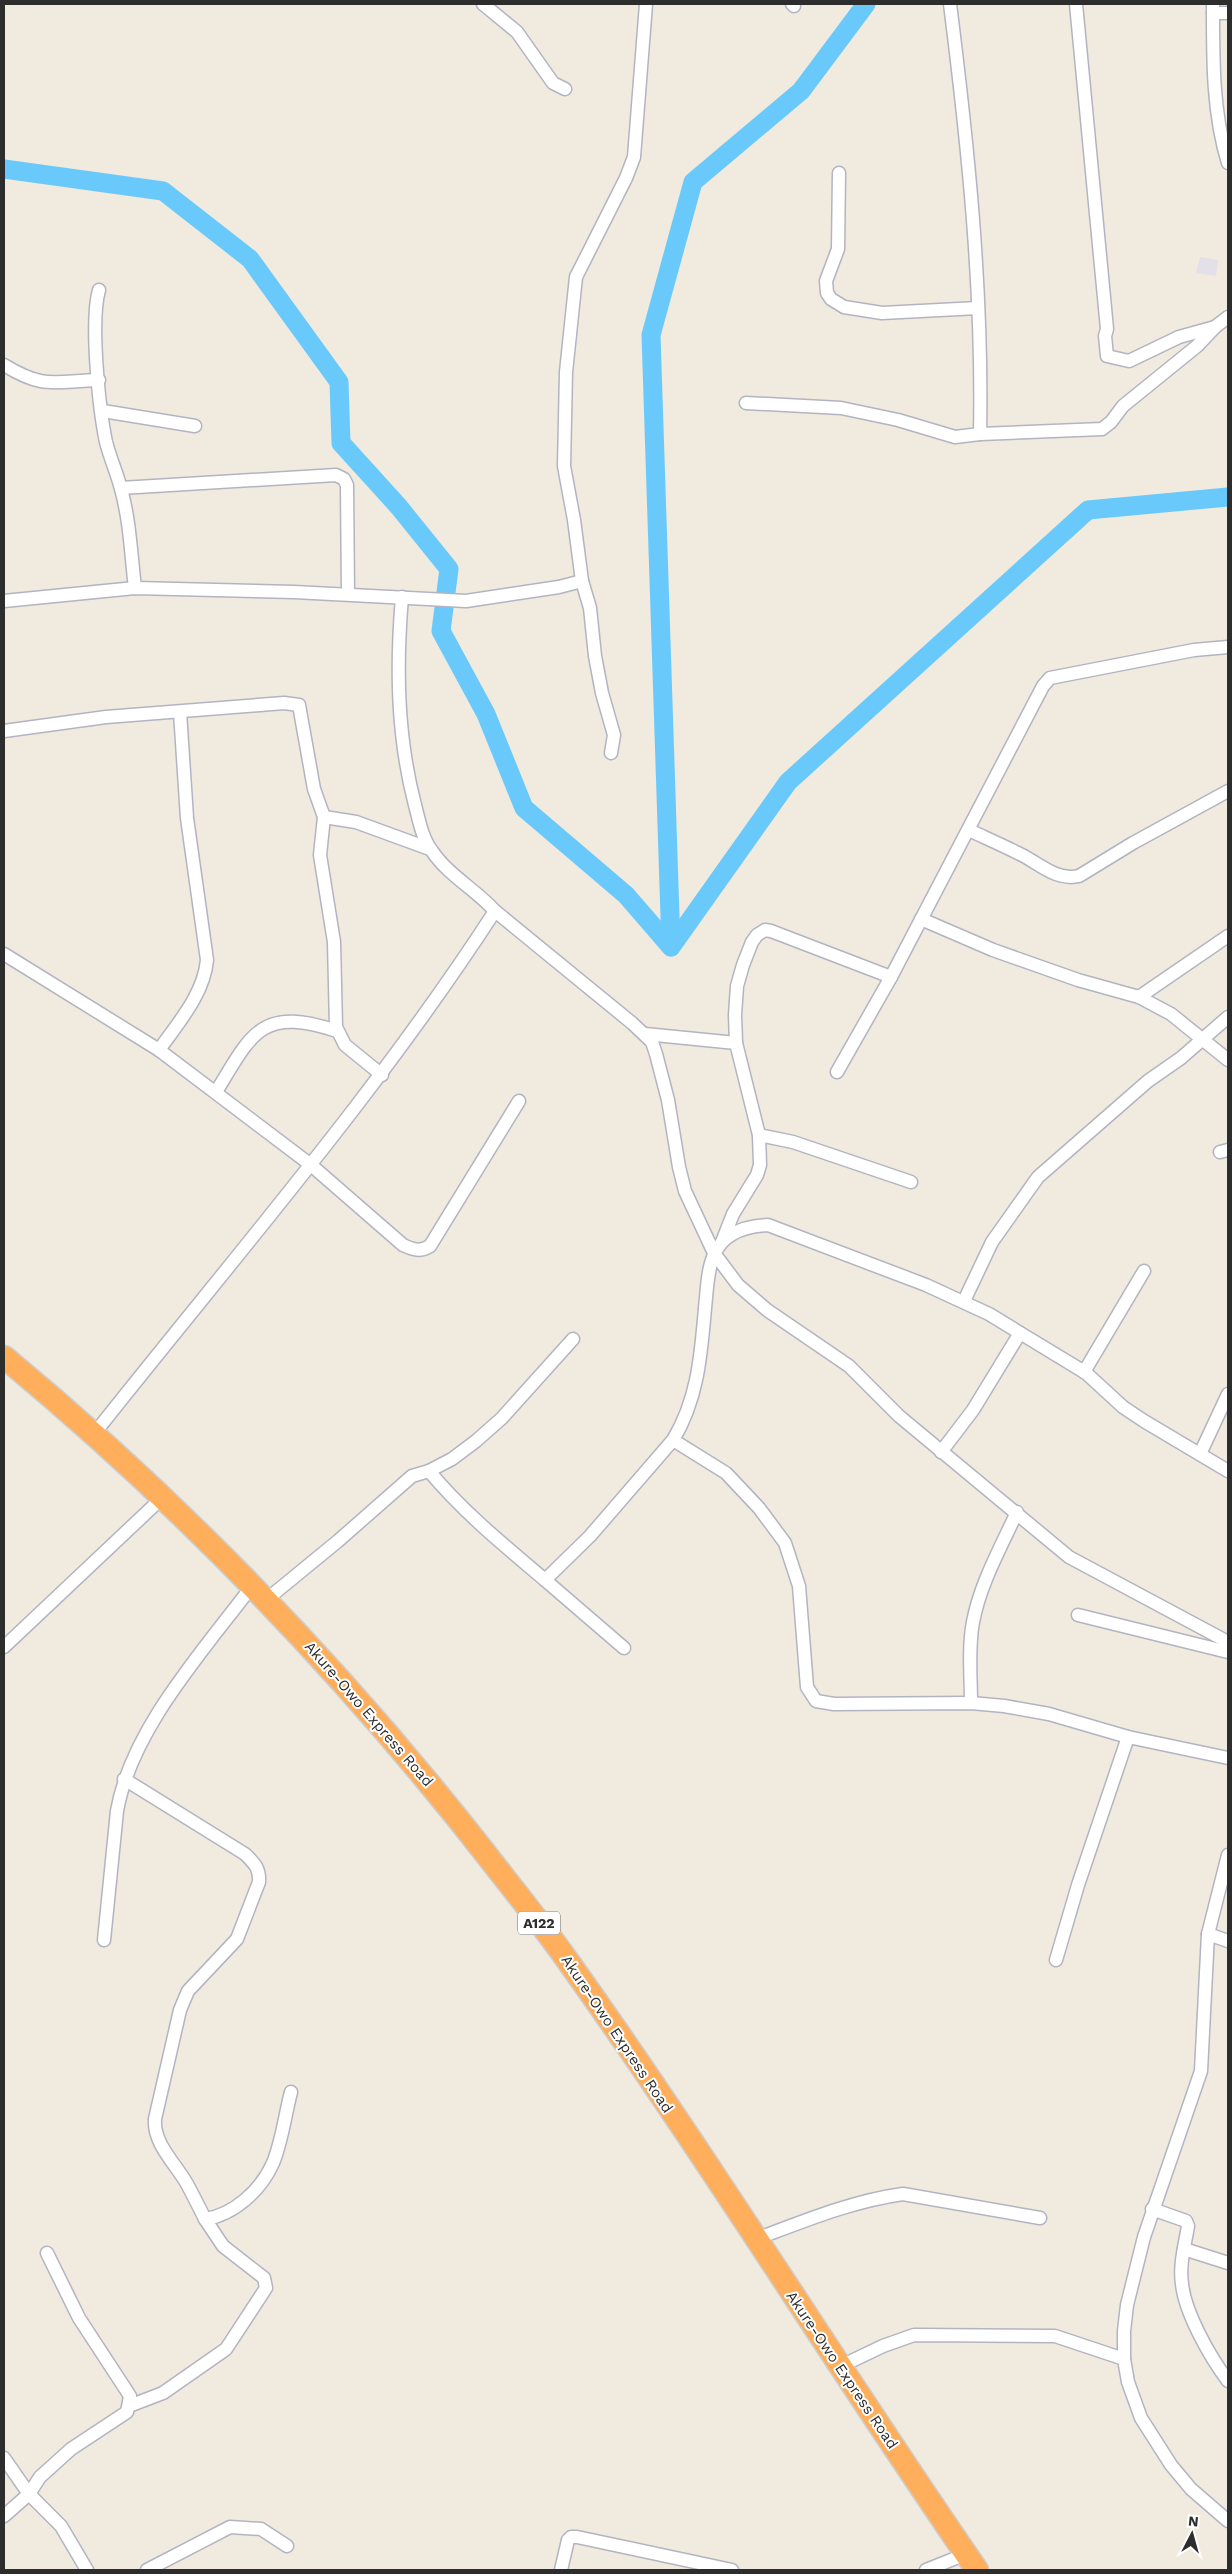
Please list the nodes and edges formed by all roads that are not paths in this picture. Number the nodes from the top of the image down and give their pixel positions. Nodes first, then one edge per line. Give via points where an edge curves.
1 (482, 4) edge
2 (646, 4) edge
3 (950, 4) edge
4 (1076, 4) edge
5 (1213, 8) edge
6 (1228, 13) edge
7 (565, 90) dead end
8 (1228, 162) edge
9 (839, 173) dead end
10 (99, 290) dead end
11 (978, 308) junction
12 (1228, 317) edge
13 (1215, 327) junction
14 (4, 365) edge
15 (98, 380) junction
16 (746, 403) dead end
17 (103, 411) junction
18 (195, 426) dead end
19 (980, 434) junction
20 (121, 488) junction
21 (582, 581) junction
22 (135, 588) junction
23 (348, 594) junction
24 (402, 597) junction
25 (4, 601) edge
26 (1228, 646) edge
27 (180, 712) junction
28 (4, 731) edge
29 (611, 753) dead end
30 (1228, 792) edge
31 (324, 817) junction
32 (968, 830) junction
33 (430, 849) junction
34 (495, 911) junction
35 (921, 919) junction
36 (1228, 936) edge
37 (4, 954) edge
38 (891, 977) junction
39 (1139, 997) junction
40 (1228, 1017) edge
41 (337, 1031) junction
42 (645, 1034) junction
43 (1203, 1038) junction
44 (736, 1043) junction
45 (159, 1050) junction
46 (1228, 1060) edge
47 (837, 1072) dead end
48 (382, 1075) junction
49 (216, 1092) junction
50 (519, 1101) dead end
51 (759, 1136) junction
52 (311, 1165) junction
53 (912, 1182) dead end
54 (718, 1248) junction
55 (1144, 1270) dead end
56 (964, 1301) junction
57 (1020, 1333) junction
58 (574, 1339) dead end
59 (4, 1357) edge
60 (1084, 1372) junction
61 (1228, 1394) edge
62 (94, 1434) junction
63 (673, 1440) junction
64 (941, 1452) junction
65 (1200, 1454) junction
66 (429, 1471) junction
67 (1228, 1471) edge
68 (163, 1497) junction
69 (1017, 1512) junction
70 (546, 1580) junction
71 (259, 1593) junction
72 (1078, 1615) dead end
73 (1228, 1642) edge
74 (4, 1647) edge
75 (624, 1648) dead end
76 (1228, 1652) edge
77 (971, 1703) junction
78 (1128, 1737) junction
79 (1228, 1758) edge
80 (124, 1779) junction
81 (1228, 1855) edge
82 (1208, 1934) junction
83 (104, 1940) dead end
84 (1228, 1941) edge
85 (1056, 1960) dead end
86 (290, 2092) dead end
87 (1152, 2209) junction
88 (1040, 2218) dead end
89 (205, 2219) junction
90 (756, 2239) junction
91 (1184, 2249) junction
92 (46, 2254) dead end
93 (1228, 2264) edge
94 (1124, 2359) junction
95 (839, 2367) junction
96 (1228, 2381) edge
97 (130, 2406) junction
98 (4, 2458) edge
99 (29, 2494) junction
100 (4, 2516) edge
101 (1228, 2521) edge
102 (287, 2546) dead end
103 (972, 2562) edge
104 (86, 2570) edge
105 (147, 2570) edge
106 (561, 2570) edge
107 (732, 2570) edge
108 (926, 2570) edge

1 - 7 street via 512,27 553,83
2 - 21 street via 634,157 576,277 566,372 564,459
3 - 11 street via 970,173
4 - 13 street via 1107,356 1129,361 1179,337
5 - 6 street
5 - 8 street via 1213,80
9 - 11 street via 838,249 826,281 831,299 844,306 882,313
10 - 15 street via 95,309
11 - 19 street
12 - 13 street
13 - 19 street via 1197,346 1123,406 1102,429
14 - 15 street via 23,377 47,384
15 - 17 street
16 - 19 street via 841,408 955,437
17 - 18 street
17 - 20 street via 106,439
20 - 22 street
20 - 23 street via 336,475 347,485
21 - 24 street via 466,601
21 - 29 street via 590,608 602,693 614,735
22 - 23 street
22 - 25 street
23 - 24 street
24 - 33 street via 398,649 401,734 408,778
26 - 32 street via 1050,678
27 - 28 street via 106,717
27 - 31 street via 284,703 299,705 314,789
27 - 45 street via 187,818 207,960 200,988
30 - 32 street via 1071,878 1053,874 1022,855
31 - 33 street via 356,822
31 - 41 street via 320,855 334,942
32 - 35 street
33 - 34 street via 440,863
34 - 42 street
34 - 48 street
35 - 38 street
35 - 39 street via 1002,953
36 - 39 street
37 - 45 street
38 - 44 street via 764,930 752,942 737,986
38 - 47 street
39 - 43 street via 1171,1014
40 - 43 street
41 - 48 street via 345,1045
41 - 49 street via 292,1020 259,1032 247,1042
42 - 44 street
42 - 54 street via 652,1042 661,1072 685,1192
43 - 46 street
43 - 56 street via 1129,1096 1038,1177 992,1242
44 - 51 street
45 - 49 street
48 - 52 street
49 - 52 street
50 - 52 street via 430,1246 423,1250 403,1245
51 - 53 street via 793,1142
51 - 54 street via 757,1175
52 - 62 street
54 - 56 street via 739,1230 768,1225
54 - 63 street via 708,1282 699,1372 682,1424
54 - 64 street via 738,1285 758,1304 849,1366
55 - 60 street
56 - 57 street
57 - 60 street
57 - 64 street via 973,1410
58 - 66 street via 489,1429 452,1459
59 - 62 highway, Akure-Owo Express Road / A122
60 - 65 street via 1130,1412
61 - 65 street
62 - 68 highway, Akure-Owo Express Road / A122
63 - 70 street via 590,1536
63 - 77 street via 726,1473 759,1508 785,1543 799,1586 807,1687 816,1701 834,1704
64 - 69 street
65 - 67 street
66 - 70 street via 484,1528
66 - 71 street via 412,1476 338,1541
68 - 71 highway, Akure-Owo Express Road / A122
68 - 74 street
69 - 73 street via 1069,1557
69 - 77 street via 987,1579 972,1624
70 - 75 street
71 - 80 street via 197,1660 147,1733
71 - 90 highway, Akure-Owo Express Road / A122 via 395,1741 464,1825 569,1962
72 - 76 street
77 - 78 street via 1049,1714
78 - 79 street
78 - 85 street
80 - 83 street via 117,1811
80 - 89 street via 244,1854 260,1874 254,1899 237,1939 188,1991 180,2010 155,2119 161,2145
81 - 82 street
82 - 84 street
82 - 87 street via 1201,2071
86 - 89 street via 273,2163 260,2184 230,2212
87 - 91 street via 1186,2221
87 - 94 street via 1127,2305
88 - 90 street via 903,2194 881,2197
89 - 97 street via 223,2246 264,2278 266,2288 226,2349 163,2393
90 - 95 highway, Akure-Owo Express Road / A122
91 - 93 street
91 - 96 street via 1181,2272 1186,2300
92 - 97 street via 79,2318 130,2396
94 - 95 street via 1055,2336 914,2335
94 - 101 street via 1128,2382 1141,2418 1171,2465 1191,2490
95 - 103 highway, Akure-Owo Express Road / A122
97 - 99 street via 127,2412 71,2449 40,2477
98 - 99 street
99 - 100 street
99 - 104 street via 61,2526
102 - 105 street via 261,2529 230,2527
103 - 108 street
106 - 107 street via 568,2540 577,2536

